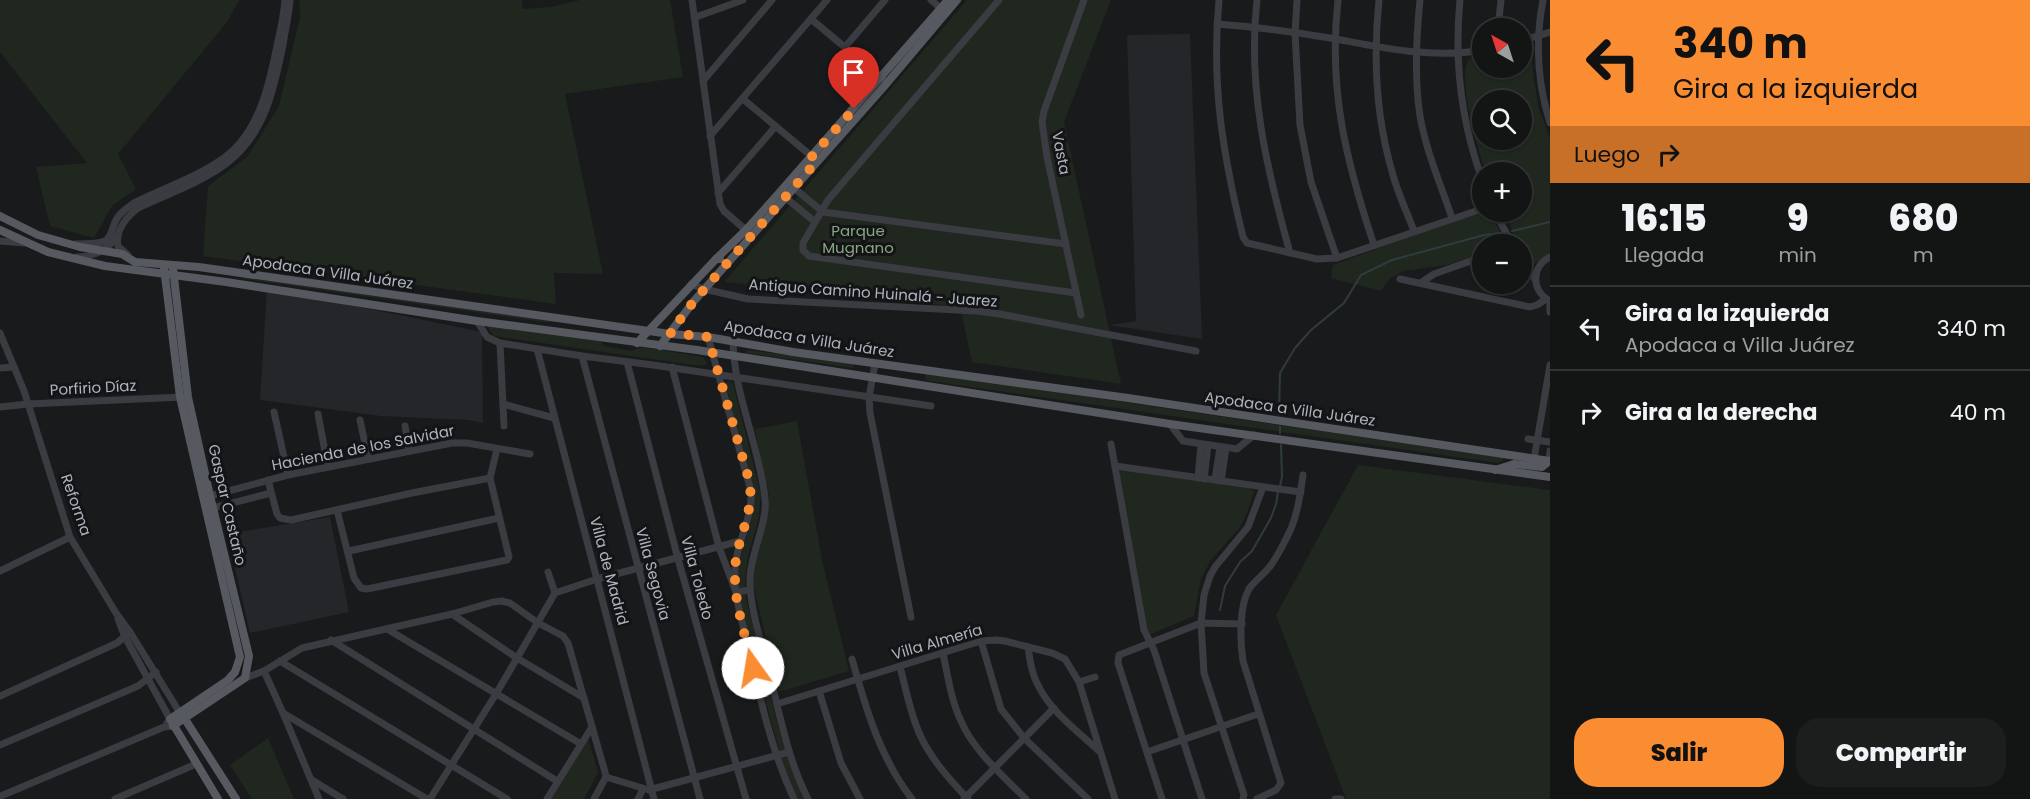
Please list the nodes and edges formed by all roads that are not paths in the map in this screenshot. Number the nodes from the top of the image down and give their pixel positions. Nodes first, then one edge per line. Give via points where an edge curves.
1 (285, 0) edge
2 (290, 0) edge
3 (692, 0) edge
4 (743, 0) edge
5 (772, 0) edge
6 (827, 0) edge
7 (885, 0) edge
8 (931, 0) edge
9 (948, 0) edge
10 (957, 0) edge
11 (999, 0) edge
12 (1084, 0) edge
13 (1219, 0) edge
14 (1257, 0) edge
15 (1297, 0) edge
16 (1338, 0) edge
17 (1379, 0) edge
18 (1420, 0) edge
19 (1460, 0) edge
20 (1501, 0) edge
21 (1543, 0) edge
22 (943, 10) junction
23 (696, 17) junction
24 (1499, 18) edge
25 (812, 19) junction
26 (1217, 24) junction
27 (1256, 27) junction
28 (1550, 32) edge
29 (1295, 33) junction
30 (1538, 37) junction
31 (1532, 38) edge
32 (1335, 39) junction
33 (1375, 46) junction
34 (845, 47) junction
35 (1416, 51) junction
36 (1472, 52) edge
37 (1457, 55) junction
38 (884, 80) junction
39 (703, 81) junction
40 (743, 99) junction
41 (1550, 123) edge
42 (775, 126) junction
43 (710, 136) junction
44 (814, 159) junction
45 (1476, 162) edge
46 (794, 188) junction
47 (718, 193) junction
48 (786, 198) junction
49 (822, 211) junction
50 (1472, 212) edge
51 (0, 216) edge
52 (1452, 218) junction
53 (814, 221) junction
54 (0, 230) edge
55 (1414, 231) junction
56 (749, 233) junction
57 (117, 236) junction
58 (0, 241) edge
59 (27, 243) junction
60 (70, 244) junction
61 (1066, 244) junction
62 (1374, 245) junction
63 (45, 250) junction
64 (101, 251) junction
65 (1290, 253) junction
66 (1550, 257) edge
67 (1336, 258) junction
68 (716, 259) junction
69 (732, 259) junction
70 (1472, 261) edge
71 (138, 262) junction
72 (169, 269) junction
73 (1532, 274) edge
74 (1400, 279) dead end
75 (1535, 279) junction
76 (1422, 282) junction
77 (691, 284) junction
78 (704, 290) junction
79 (1076, 293) junction
80 (401, 295) junction
81 (1549, 300) edge
82 (399, 309) junction
83 (1550, 312) edge
84 (1081, 315) dead end
85 (477, 321) junction
86 (648, 330) junction
87 (0, 333) edge
88 (670, 333) junction
89 (708, 337) junction
90 (732, 341) junction
91 (500, 343) junction
92 (637, 343) junction
93 (660, 346) junction
94 (537, 349) junction
95 (1197, 351) dead end
96 (712, 352) junction
97 (582, 356) junction
98 (733, 356) junction
99 (627, 362) junction
100 (875, 364) junction
101 (1550, 365) edge
102 (14, 367) junction
103 (0, 368) edge
104 (672, 368) junction
105 (718, 374) junction
106 (736, 376) junction
107 (872, 378) junction
108 (184, 397) junction
109 (869, 397) junction
110 (27, 404) junction
111 (503, 404) junction
112 (931, 406) dead end
113 (0, 407) edge
114 (274, 412) dead end
115 (318, 414) dead end
116 (554, 418) junction
117 (360, 420) dead end
118 (1170, 424) junction
119 (405, 426) dead end
120 (504, 426) dead end
121 (1254, 435) junction
122 (1528, 439) dead end
123 (1537, 441) junction
124 (1550, 442) edge
125 (1111, 444) dead end
126 (1205, 445) junction
127 (1223, 448) junction
128 (496, 449) junction
129 (409, 451) junction
130 (530, 454) dead end
131 (368, 458) junction
132 (1550, 458) edge
133 (1534, 459) junction
134 (328, 466) junction
135 (1115, 466) junction
136 (1494, 470) junction
137 (1303, 475) dead end
138 (288, 476) junction
139 (762, 477) junction
140 (1550, 477) edge
141 (490, 478) junction
142 (1201, 478) junction
143 (268, 480) junction
144 (749, 480) junction
145 (1218, 481) junction
146 (1263, 487) junction
147 (1301, 492) junction
148 (271, 493) junction
149 (206, 497) junction
150 (210, 508) junction
151 (338, 510) junction
152 (500, 518) junction
153 (70, 537) junction
154 (740, 542) junction
155 (719, 547) junction
156 (349, 551) junction
157 (678, 559) junction
158 (638, 569) junction
159 (0, 571) edge
160 (548, 572) dead end
161 (597, 579) junction
162 (750, 590) junction
163 (736, 592) junction
164 (555, 593) junction
165 (452, 614) junction
166 (911, 617) dead end
167 (538, 623) junction
168 (1201, 623) junction
169 (1242, 624) junction
170 (387, 628) junction
171 (128, 634) junction
172 (331, 640) junction
173 (981, 641) junction
174 (1150, 642) junction
175 (1028, 646) junction
176 (943, 654) junction
177 (517, 658) junction
178 (852, 658) dead end
179 (280, 662) junction
180 (900, 667) junction
181 (264, 671) junction
182 (156, 672) junction
183 (1095, 677) dead end
184 (245, 678) junction
185 (147, 679) junction
186 (858, 679) junction
187 (1079, 682) junction
188 (819, 691) junction
189 (496, 694) junction
190 (0, 696) edge
191 (584, 698) junction
192 (777, 704) junction
193 (1054, 708) junction
194 (283, 713) junction
195 (1258, 714) junction
196 (183, 716) junction
197 (169, 724) junction
198 (592, 727) junction
199 (1221, 727) junction
200 (474, 728) junction
201 (1024, 738) junction
202 (1184, 740) junction
203 (580, 744) junction
204 (0, 745) edge
205 (789, 752) junction
206 (1147, 752) junction
207 (1101, 753) junction
208 (777, 756) junction
209 (196, 764) junction
210 (451, 765) junction
211 (736, 767) junction
212 (995, 768) junction
213 (606, 777) junction
214 (693, 778) junction
215 (311, 780) junction
216 (557, 781) junction
217 (647, 789) junction
218 (1, 796) edge
219 (966, 798) edge
220 (1245, 798) edge
221 (115, 799) edge
222 (218, 799) edge
223 (236, 799) edge
224 (319, 799) edge
225 (343, 799) edge
226 (429, 799) edge
227 (507, 799) edge
228 (547, 799) edge
229 (594, 799) edge
230 (638, 799) edge
231 (654, 799) edge
232 (700, 799) edge
233 (746, 799) edge
234 (794, 799) edge
235 (808, 799) edge
236 (860, 799) edge
237 (912, 799) edge
238 (1026, 799) edge
239 (1088, 799) edge
240 (1115, 799) edge
241 (1162, 799) edge
242 (1202, 799) edge
243 (1257, 799) edge
244 (1335, 799) edge
245 (1341, 799) edge

1 - 60 street via 264,101 235,148 206,169 123,210 107,240
2 - 57 street via 269,105 249,140 213,172 138,208 125,220
3 - 23 street
4 - 23 street
5 - 39 street
6 - 25 street
7 - 34 street
8 - 22 street
9 - 22 main road
10 - 22 main road
11 - 49 street
12 - 61 street, Vasta via 1042,122
13 - 26 street
14 - 27 street
15 - 29 street
16 - 32 street
17 - 33 street
18 - 35 street
19 - 37 street
20 - 24 street
21 - 30 street
22 - 38 main road
23 - 39 street
25 - 34 street
25 - 40 street
26 - 27 street
26 - 65 street via 1219,115 1227,173 1243,239 1249,245
27 - 29 street
27 - 65 street via 1264,153
28 - 30 street
29 - 32 street
29 - 67 street via 1300,125 1311,182
30 - 31 street
30 - 41 street via 1539,78
32 - 33 street
32 - 62 street via 1338,109 1355,188
33 - 35 street
33 - 55 street via 1384,136 1393,176
34 - 38 street
35 - 37 street
35 - 52 street via 1421,118
36 - 37 street
37 - 45 street via 1465,122
38 - 44 main road
39 - 43 street
40 - 42 street
40 - 43 street
42 - 44 street
42 - 47 street
43 - 47 street
44 - 46 main road
44 - 56 main road
46 - 48 main road
46 - 49 street
47 - 56 street via 721,208
48 - 53 street
48 - 56 main road
49 - 53 street
49 - 61 street
50 - 52 street
51 - 60 main road, Apodaca a Villa Juárez via 38,235
52 - 55 street
53 - 79 street via 803,243 809,256
54 - 59 main road, Apodaca a Villa Juárez
55 - 62 street
56 - 68 main road
56 - 69 main road
57 - 64 street
57 - 71 street via 118,246
58 - 59 street
59 - 63 main road, Apodaca a Villa Juárez
60 - 64 main road, Apodaca a Villa Juárez
61 - 79 street, Vasta
62 - 67 street
63 - 64 street via 87,257
63 - 72 main road, Apodaca a Villa Juárez via 105,266
64 - 71 main road, Apodaca a Villa Juárez via 122,254
65 - 67 street via 1317,259
66 - 75 street via 1540,264
68 - 69 main road
68 - 77 main road
69 - 78 main road
70 - 76 street
71 - 72 main road, Apodaca a Villa Juárez
72 - 80 main road, Apodaca a Villa Juárez via 199,267
72 - 82 main road, Apodaca a Villa Juárez
72 - 108 main road, Gaspar Castaño
73 - 75 street
74 - 76 street
75 - 81 street via 1537,289
76 - 81 street via 1530,307
77 - 78 street, Antiguo Camino Huinalá - Juarez
77 - 86 main road
78 - 88 main road
78 - 95 street, Antiguo Camino Huinalá - Juarez via 754,299 984,312
79 - 84 street, Vasta
80 - 82 main road
80 - 86 main road, Apodaca a Villa Juárez
81 - 83 street
82 - 85 main road, Apodaca a Villa Juárez
85 - 91 street via 487,337
85 - 92 main road, Apodaca a Villa Juárez
86 - 88 main road, Apodaca a Villa Juárez
86 - 92 main road
87 - 102 street, Reforma
88 - 89 main road, Apodaca a Villa Juárez
88 - 93 main road
89 - 90 main road, Apodaca a Villa Juárez
89 - 96 street
90 - 98 street
90 - 100 main road, Apodaca a Villa Juárez
91 - 94 street
91 - 111 street
92 - 93 main road, Apodaca a Villa Juárez
93 - 96 main road, Apodaca a Villa Juárez
94 - 97 street
94 - 116 street, Villa de Madrid
96 - 98 main road, Apodaca a Villa Juárez
96 - 105 street
97 - 99 street
97 - 158 street, Villa Segovia
98 - 106 street
98 - 107 main road, Apodaca a Villa Juárez
99 - 104 street
99 - 157 street, Villa Toledo
100 - 107 street
100 - 133 main road, Apodaca a Villa Juárez
101 - 123 street
102 - 103 street
102 - 110 street, Reforma
104 - 105 street
104 - 155 street
105 - 106 street
105 - 144 street
106 - 109 street
106 - 139 street
107 - 109 street
107 - 118 main road, Apodaca a Villa Juárez
108 - 110 street, Porfirio Díaz
108 - 149 main road, Gaspar Castaño
109 - 112 street
109 - 166 street
110 - 113 street, Porfirio Díaz
110 - 153 street, Reforma
111 - 116 street
111 - 120 street
114 - 138 street
115 - 134 street
116 - 161 street, Villa de Madrid
117 - 131 street
118 - 121 main road, Apodaca a Villa Juárez
118 - 126 street via 1183,441
119 - 129 street
121 - 127 street via 1237,449
121 - 136 main road, Apodaca a Villa Juárez
122 - 123 street
123 - 124 street
123 - 133 street
125 - 135 street
126 - 127 street
126 - 142 street
127 - 145 street
128 - 129 street, Hacienda de los Salvidar via 452,443
128 - 130 street, Hacienda de los Salvidar
128 - 141 street
129 - 131 street, Hacienda de los Salvidar
131 - 134 street, Hacienda de los Salvidar
132 - 133 main road, Apodaca a Villa Juárez
132 - 136 main road via 1542,467 1514,464
134 - 138 street, Hacienda de los Salvidar
135 - 142 street
135 - 174 street via 1144,630
136 - 140 main road, Apodaca a Villa Juárez
137 - 147 street
138 - 143 street, Hacienda de los Salvidar
139 - 144 street
139 - 162 street via 765,507 751,563
141 - 151 street
141 - 152 street
142 - 145 street
143 - 148 street
143 - 149 street, Hacienda de los Salvidar
144 - 154 street via 751,500
145 - 146 street
146 - 147 street
146 - 168 street via 1248,527 1210,576
147 - 169 street via 1289,535 1245,597
148 - 150 street, Hacienda de los Salvidar
148 - 151 street via 280,518 291,520
149 - 150 main road, Gaspar Castaño
150 - 184 main road, Gaspar Castaño via 249,656
150 - 196 main road, Gaspar Castaño via 240,657 228,680
151 - 156 street
152 - 156 street
152 - 156 street via 507,560 367,589 361,588 354,578
153 - 159 street
153 - 171 street, Reforma
154 - 155 street
154 - 163 street
155 - 157 street
155 - 163 street
157 - 158 street
157 - 211 street, Villa Toledo
158 - 161 street
158 - 214 street, Villa Segovia
160 - 164 street
161 - 164 street
161 - 217 street, Villa de Madrid
162 - 163 street
162 - 192 street
163 - 208 street
164 - 167 street
165 - 167 street via 507,601
165 - 170 street
165 - 177 street
167 - 177 street
167 - 191 street via 568,641
168 - 169 street
168 - 174 street
168 - 199 street via 1204,673
169 - 195 street via 1242,655
170 - 172 street
170 - 189 street
171 - 182 street
171 - 185 street
171 - 190 street via 117,644
172 - 179 street via 302,648
172 - 200 street
173 - 175 street, Villa Almería
173 - 176 street, Villa Almería
173 - 201 street via 1001,709
174 - 202 street
174 - 206 street via 1122,652 1118,658
175 - 187 street, Villa Almería via 1064,658
175 - 193 street via 1035,680
176 - 180 street, Villa Almería
176 - 212 street via 960,721
177 - 189 street
177 - 191 street
178 - 186 street
179 - 181 street
179 - 210 street
180 - 186 street, Villa Almería
180 - 219 street via 920,735
181 - 184 street
181 - 194 street
182 - 185 street
182 - 196 street
183 - 187 street
184 - 196 main road, Gaspar Castaño
185 - 197 street
185 - 204 street
186 - 188 street, Villa Almería
186 - 237 street via 876,737
187 - 207 street, Villa Almería
188 - 192 street, Villa Almería
188 - 236 street via 841,763
189 - 200 street
189 - 203 street
191 - 198 street
192 - 205 street
193 - 201 street
193 - 207 street
194 - 215 street
194 - 226 street
195 - 199 street
195 - 243 street via 1281,783 1276,790
196 - 197 main road, Gaspar Castaño
196 - 223 main road
197 - 209 main road
197 - 218 street
198 - 203 street
198 - 213 street
199 - 202 street
199 - 220 street
200 - 210 street
200 - 216 street
201 - 212 street
201 - 239 street
202 - 206 street
202 - 242 street
203 - 216 street
205 - 208 street
205 - 235 street
206 - 241 street
207 - 240 street, Villa Almería
208 - 211 street
208 - 234 street
209 - 221 street
209 - 222 main road
210 - 226 street
210 - 227 street
211 - 214 street
211 - 233 street, Villa Toledo
212 - 219 street
212 - 238 street
213 - 217 street
213 - 229 street
214 - 217 street
214 - 232 street, Villa Segovia
215 - 224 street
215 - 225 street
216 - 228 street
217 - 230 street
217 - 231 street, Villa de Madrid
244 - 245 street

